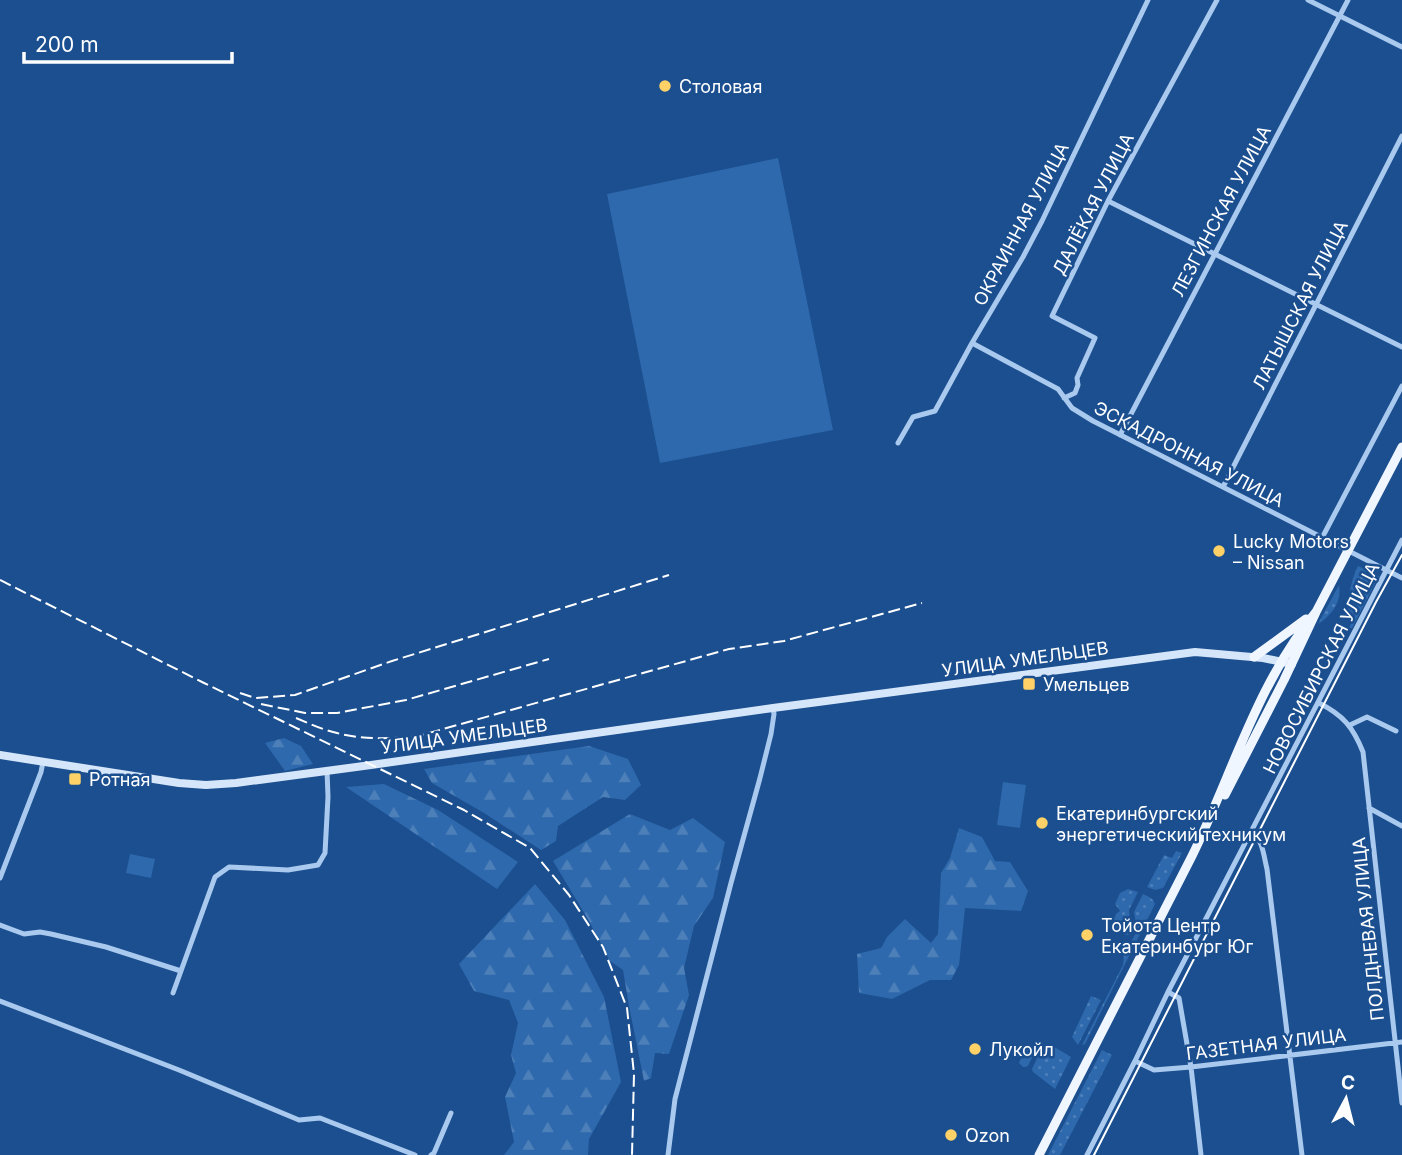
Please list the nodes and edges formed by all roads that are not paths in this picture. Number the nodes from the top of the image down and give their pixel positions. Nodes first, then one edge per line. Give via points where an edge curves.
1 (1148, 0) edge
2 (1217, 0) edge
3 (1308, 0) edge
4 (1348, 0) edge
5 (1340, 16) junction
6 (1402, 47) edge
7 (1402, 136) edge
8 (1108, 201) junction
9 (1214, 253) junction
10 (1316, 304) junction
11 (971, 343) junction
12 (1402, 347) edge
13 (1402, 386) edge
14 (1064, 398) junction
15 (1120, 435) junction
16 (898, 443) dead end
17 (1402, 447) edge
18 (1223, 487) junction
19 (1322, 538) junction
20 (1402, 540) edge
21 (1349, 552) junction
22 (1386, 570) junction
23 (1402, 578) edge
24 (1316, 612) junction
25 (1254, 657) junction
26 (1281, 661) junction
27 (1292, 664) junction
28 (1319, 703) junction
29 (773, 708) junction
30 (1350, 725) junction
31 (1396, 731) dead end
32 (0, 755) edge
33 (43, 762) junction
34 (327, 771) junction
35 (1369, 808) junction
36 (1210, 819) junction
37 (1402, 826) edge
38 (1252, 833) junction
39 (0, 878) edge
40 (0, 925) edge
41 (181, 971) junction
42 (1168, 992) junction
43 (173, 993) dead end
44 (0, 1001) edge
45 (1398, 1042) edge
46 (1290, 1055) junction
47 (1135, 1061) junction
48 (1191, 1067) junction
49 (1402, 1103) edge
50 (451, 1113) dead end
51 (415, 1155) edge
52 (431, 1155) edge
53 (668, 1155) edge
54 (1039, 1155) edge
55 (1087, 1155) edge
56 (1201, 1155) edge
57 (1302, 1155) edge

1 - 11 street, ОКРАИННАЯ УЛИЦА via 1042,221
2 - 8 street, ДАЛЁКАЯ УЛИЦА
3 - 5 street
4 - 5 street, ЛЕЗГИНСКАЯ УЛИЦА
5 - 6 street
5 - 9 street, ЛЕЗГИНСКАЯ УЛИЦА
7 - 10 street, ЛАТЫШСКАЯ УЛИЦА
8 - 9 street
8 - 14 street, ДАЛЁКАЯ УЛИЦА via 1052,316 1095,338 1075,393
9 - 10 street
9 - 15 street, ЛЕЗГИНСКАЯ УЛИЦА
10 - 12 street
10 - 18 street, ЛАТЫШСКАЯ УЛИЦА
11 - 14 street, ЭСКАДРОННАЯ УЛИЦА via 1058,389
11 - 16 street, ОКРАИННАЯ УЛИЦА via 935,411 914,417
13 - 19 street
14 - 15 street, ЭСКАДРОННАЯ УЛИЦА via 1072,408
15 - 18 street, ЭСКАДРОННАЯ УЛИЦА
17 - 21 main road
18 - 19 street, ЭСКАДРОННАЯ УЛИЦА
19 - 21 street, ЭСКАДРОННАЯ УЛИЦА
20 - 22 street, НОВОСИБИРСКАЯ УЛИЦА
21 - 22 street, ЭСКАДРОННАЯ УЛИЦА
21 - 24 main road
22 - 23 street, ЭСКАДРОННАЯ УЛИЦА
22 - 28 street, НОВОСИБИРСКАЯ УЛИЦА
24 - 25 main road
24 - 26 main road
24 - 27 main road
25 - 26 street, УЛИЦА УМЕЛЬЦЕВ
25 - 29 street, УЛИЦА УМЕЛЬЦЕВ via 1195,652
26 - 27 street, УЛИЦА УМЕЛЬЦЕВ
26 - 36 main road
27 - 36 main road
28 - 30 street
28 - 38 street, НОВОСИБИРСКАЯ УЛИЦА
29 - 34 street, УЛИЦА УМЕЛЬЦЕВ
29 - 53 street via 760,778 675,1099
30 - 31 street via 1367,717
30 - 35 street, ПОЛДНЕВАЯ УЛИЦА via 1363,752
32 - 33 street, УЛИЦА УМЕЛЬЦЕВ
33 - 34 street, УЛИЦА УМЕЛЬЦЕВ via 206,785
33 - 39 street
34 - 41 street via 325,853 318,864 288,870 229,867 215,877
35 - 37 street
35 - 45 street, ПОЛДНЕВАЯ УЛИЦА
36 - 54 main road
38 - 42 street, НОВОСИБИРСКАЯ УЛИЦА
38 - 46 street via 1267,869
40 - 41 street via 24,934 51,933
41 - 43 street
42 - 47 street, НОВОСИБИРСКАЯ УЛИЦА
42 - 48 street via 1179,998
44 - 51 street via 299,1121 320,1118
45 - 46 street, ГАЗЕТНАЯ УЛИЦА
45 - 49 street, ПОЛДНЕВАЯ УЛИЦА
46 - 48 street, ГАЗЕТНАЯ УЛИЦА
46 - 57 street
47 - 48 street, ГАЗЕТНАЯ УЛИЦА via 1154,1070
47 - 55 street, НОВОСИБИРСКАЯ УЛИЦА
48 - 56 street
50 - 52 street

